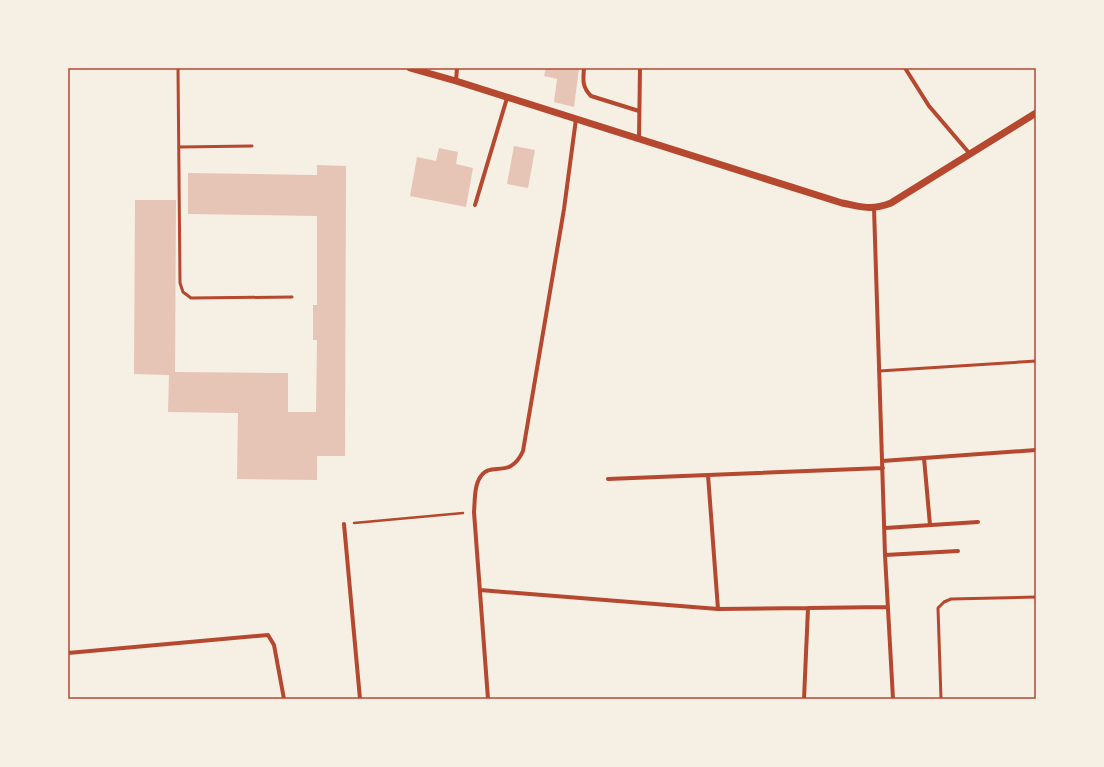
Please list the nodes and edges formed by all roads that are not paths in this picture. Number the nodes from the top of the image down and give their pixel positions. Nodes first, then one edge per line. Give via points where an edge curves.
1 (178, 68) edge
2 (410, 68) edge
3 (457, 68) edge
4 (584, 68) edge
5 (640, 68) edge
6 (904, 68) edge
7 (456, 81) junction
8 (507, 98) junction
9 (639, 111) junction
10 (1036, 113) edge
11 (576, 120) junction
12 (639, 139) junction
13 (179, 146) junction
14 (252, 146) dead end
15 (970, 154) junction
16 (475, 205) dead end
17 (874, 208) junction
18 (292, 297) dead end
19 (1036, 361) edge
20 (879, 371) junction
21 (1036, 450) edge
22 (924, 458) junction
23 (882, 461) junction
24 (883, 468) junction
25 (708, 475) junction
26 (608, 479) dead end
27 (978, 522) dead end
28 (344, 524) road end
29 (930, 525) junction
30 (885, 528) junction
31 (958, 551) dead end
32 (885, 555) junction
33 (480, 590) junction
34 (1036, 597) edge
35 (887, 607) junction
36 (808, 608) junction
37 (718, 609) junction
38 (68, 653) edge
39 (284, 699) edge
40 (360, 699) edge
41 (488, 699) edge
42 (804, 699) edge
43 (892, 699) edge
44 (941, 699) edge

1 - 13 lane
2 - 7 street
3 - 7 street
4 - 9 street via 585,90 591,96
5 - 9 street
6 - 15 street via 929,106
7 - 8 street
8 - 11 street
8 - 16 street
9 - 12 street
10 - 15 street
11 - 12 street
11 - 33 street via 564,209 523,451 513,465 487,471 477,482 474,512
12 - 17 street via 842,203
13 - 14 lane
13 - 18 lane via 180,283 183,292 191,298
15 - 17 street via 891,202
17 - 20 street
19 - 20 lane
20 - 23 street
21 - 22 street
22 - 23 street
22 - 29 street
23 - 24 street
24 - 25 street
24 - 30 street
25 - 26 street
25 - 37 street
27 - 29 street
28 - 40 street
29 - 30 street
30 - 32 street
31 - 32 street
32 - 35 street
33 - 37 street
33 - 41 street
34 - 44 lane via 952,599 938,608
35 - 36 street
35 - 43 street
36 - 37 street
36 - 42 street
38 - 39 street via 268,635 274,645

